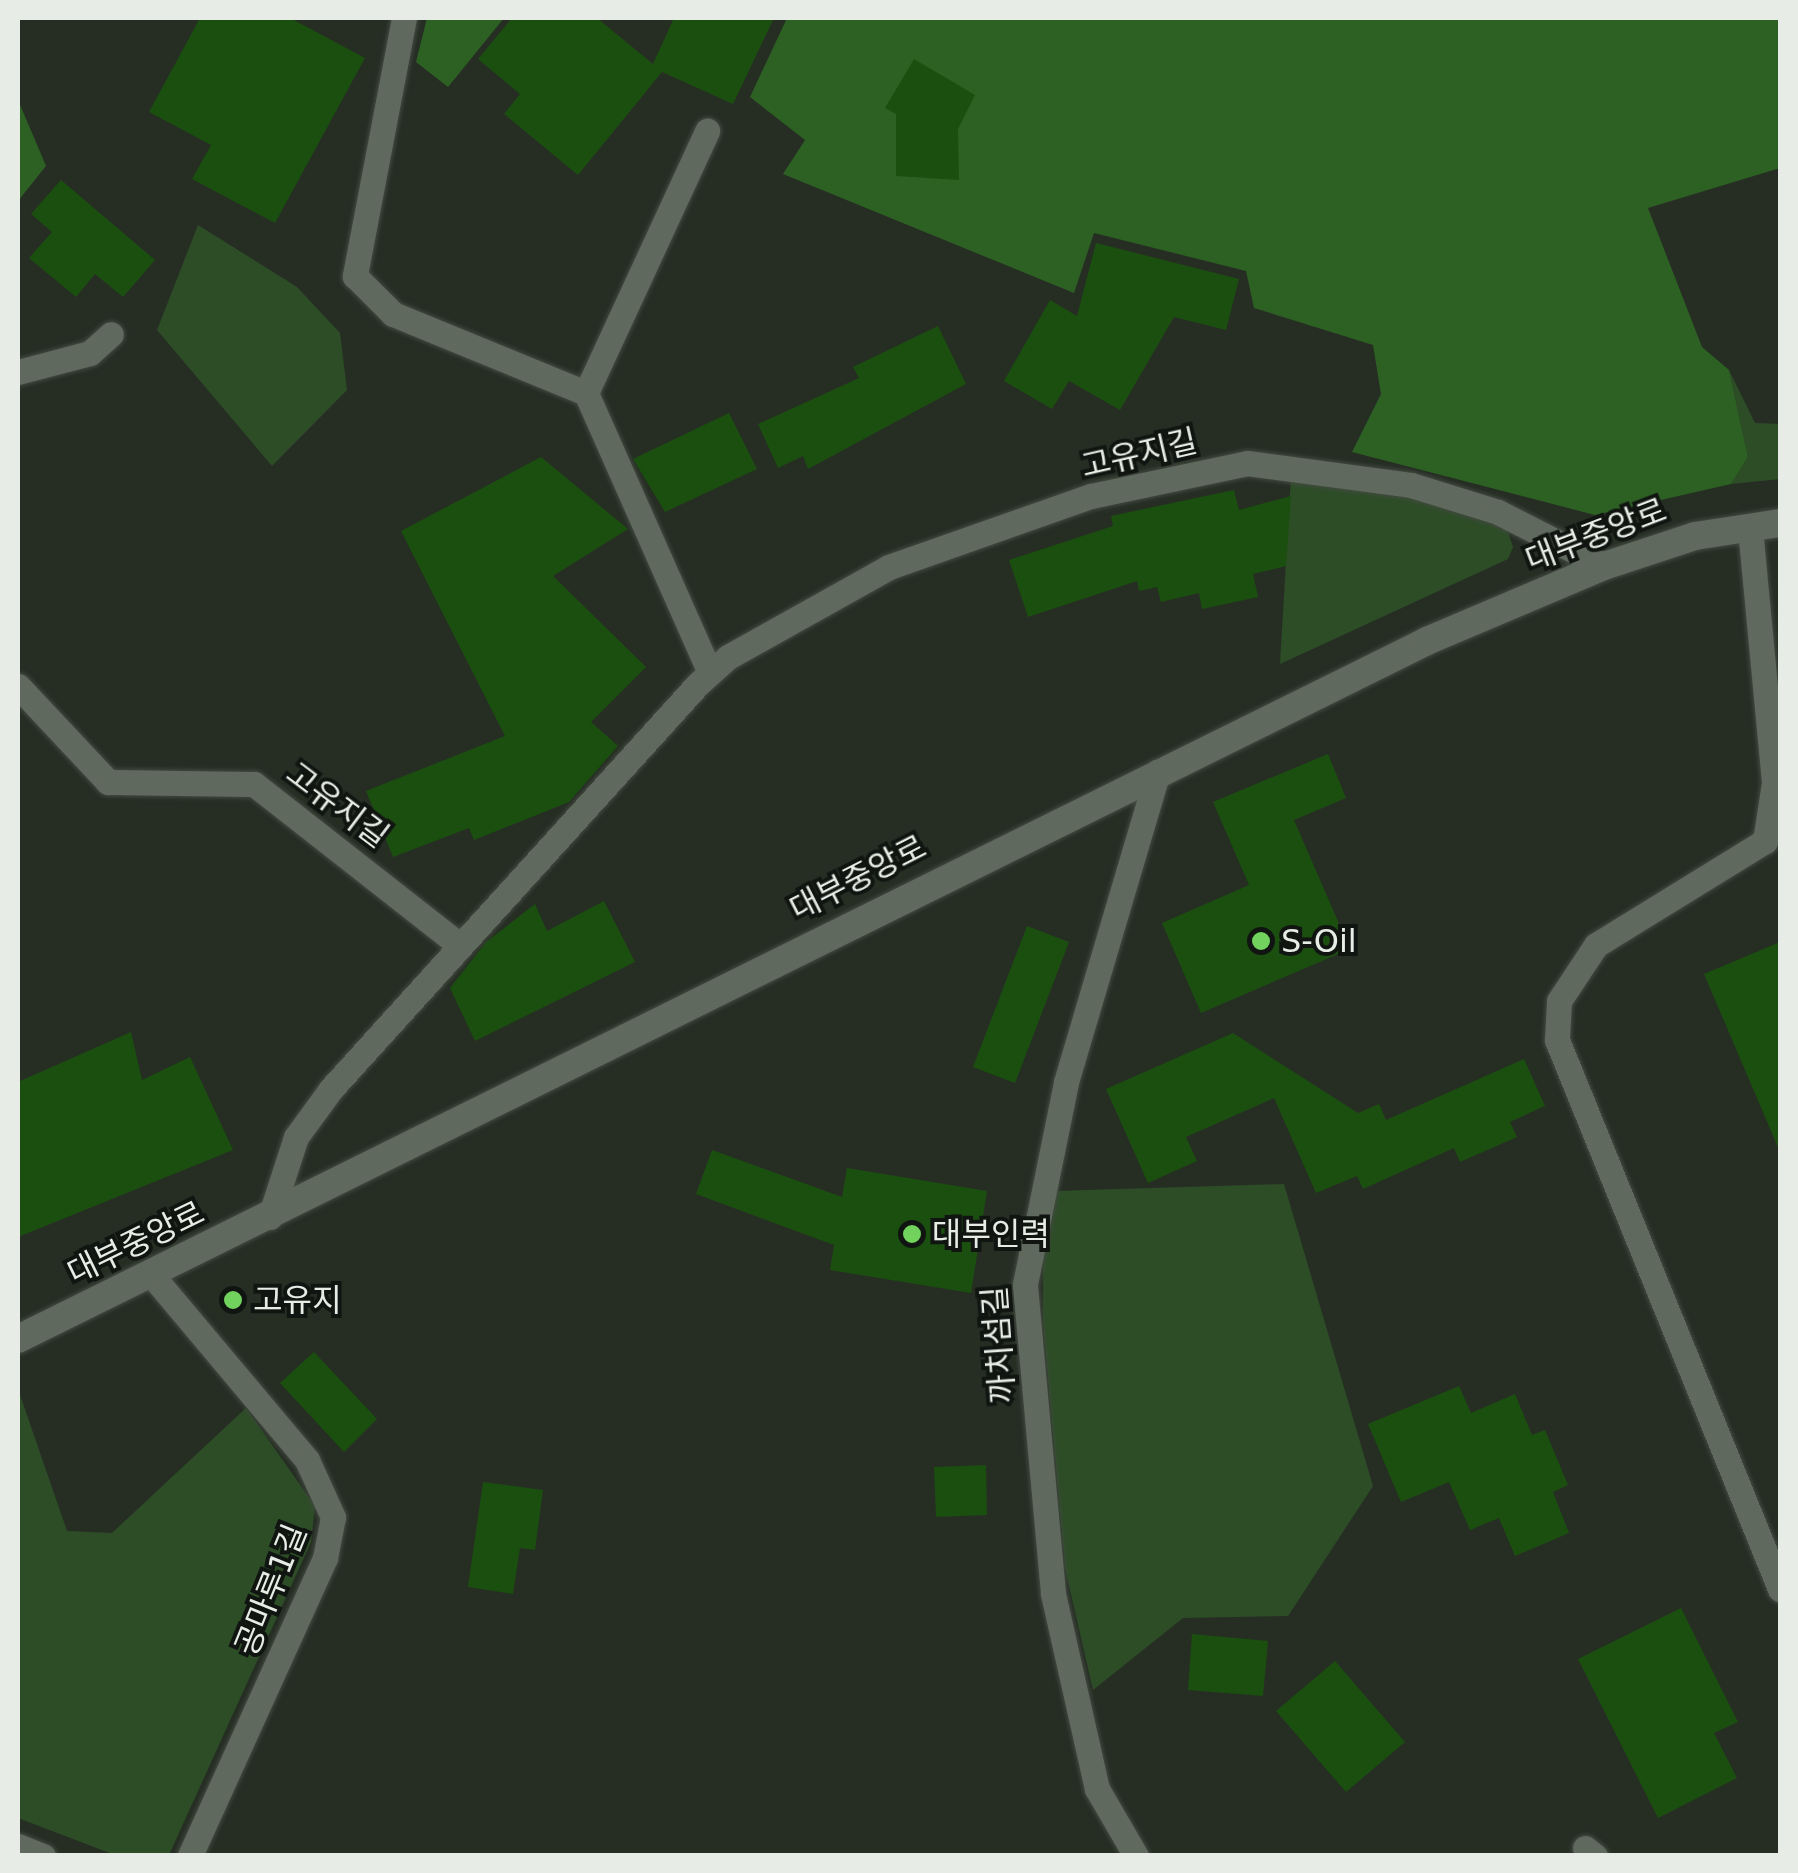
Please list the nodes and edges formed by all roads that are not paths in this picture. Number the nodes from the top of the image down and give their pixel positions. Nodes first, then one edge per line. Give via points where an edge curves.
1 (404, 18) edge
2 (707, 131) dead end
3 (111, 334) dead end
4 (18, 372) edge
5 (586, 393) junction
6 (1780, 523) edge
7 (1750, 528) junction
8 (1604, 566) junction
9 (710, 673) junction
10 (18, 686) edge
11 (1158, 771) junction
12 (457, 943) junction
13 (270, 1217) junction
14 (152, 1274) junction
15 (18, 1339) edge
16 (1780, 1589) edge
17 (18, 1846) edge
18 (43, 1856) edge
19 (190, 1856) edge
20 (1136, 1856) edge

1 - 5 lane via 355,276 392,314
2 - 5 lane
3 - 4 lane via 90,352
5 - 9 lane
6 - 7 street, 대부중앙로
7 - 8 street, 대부중앙로
7 - 16 lane via 1774,783 1765,841 1596,945 1559,1001 1558,1040
8 - 9 lane, 고유지길 via 1498,512 1411,485 1247,463 1091,496 890,567
8 - 11 street, 대부중앙로
9 - 12 lane, 고유지길
10 - 12 lane, 고유지길 via 108,782 254,784
11 - 13 street, 대부중앙로
11 - 20 lane, 까치섬길 via 1066,1082 1025,1284 1054,1593 1097,1789
12 - 13 lane, 고유지길 via 296,1137
13 - 14 street, 대부중앙로
14 - 15 street, 대부중앙로
14 - 19 lane, 공마루1길 via 306,1460 333,1517 325,1558
17 - 18 lane

